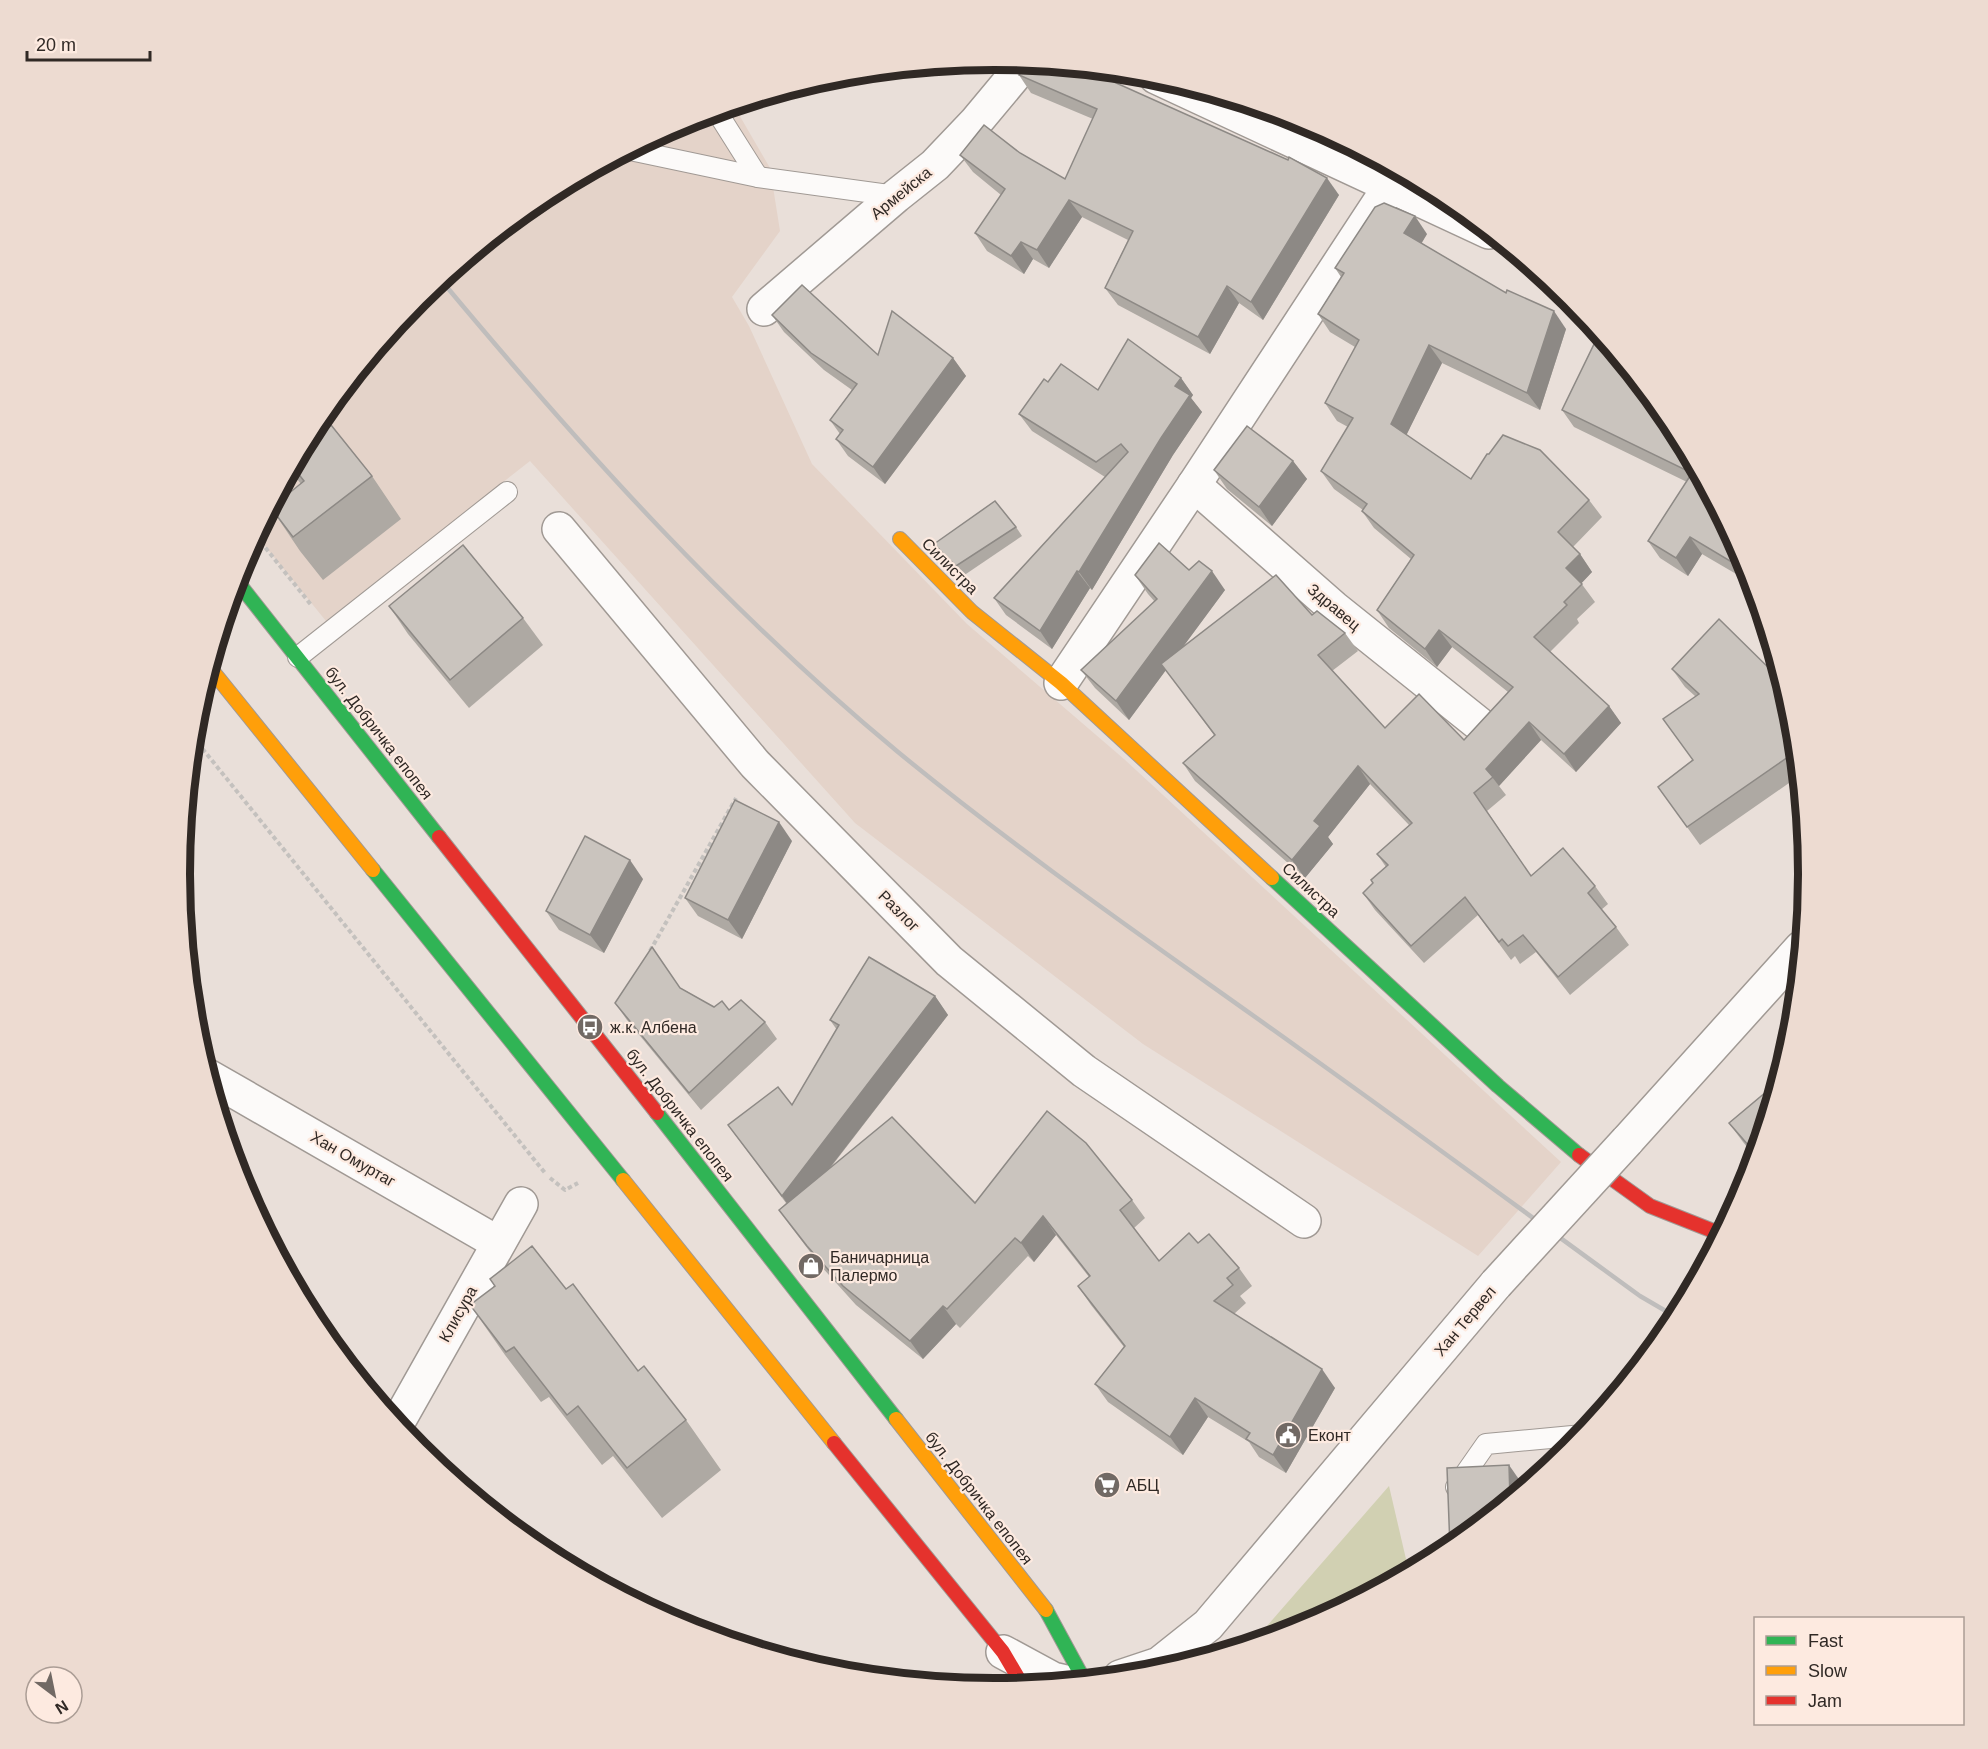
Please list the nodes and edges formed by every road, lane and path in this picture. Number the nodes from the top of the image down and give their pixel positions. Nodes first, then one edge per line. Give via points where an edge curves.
1 (1018, 71) edge
2 (1200, 98) edge
3 (721, 119) edge
4 (640, 152) edge
5 (758, 177) junction
6 (1390, 186) junction
7 (896, 196) junction
8 (1455, 216) edge
9 (764, 309) dead end
10 (1194, 485) junction
11 (507, 492) dead end
12 (559, 529) dead end
13 (900, 539) dead end
14 (262, 543) edge
15 (243, 589) edge
16 (331, 630) junction
17 (298, 657) junction
18 (215, 674) edge
19 (1061, 683) junction
20 (1479, 724) edge
21 (201, 746) edge
22 (755, 764) junction
23 (646, 957) edge
24 (1793, 957) edge
25 (217, 1081) edge
26 (609, 1163) junction
27 (520, 1204) dead end
28 (1304, 1221) dead end
29 (1714, 1231) edge
30 (498, 1243) junction
31 (401, 1417) edge
32 (1569, 1436) edge
33 (1451, 1506) edge
34 (1164, 1660) edge
35 (1000, 1661) junction
36 (1081, 1674) edge
37 (1047, 1677) edge
38 (1015, 1678) edge

1 - 7 street, Армейска via 935,165
2 - 6 street
3 - 5 lane
4 - 5 lane
5 - 7 lane
6 - 8 street
6 - 10 street
7 - 9 street, Армейска
10 - 19 street
10 - 20 street, Здравец via 1334,608
11 - 16 lane
12 - 22 street, Разлог
13 - 19 main road, Силистра via 972,612
14 - 16 path
15 - 17 main road, бул. Добричка епопея
16 - 17 lane
17 - 36 main road, бул. Добричка епопея via 1049,1614
18 - 26 main road
19 - 29 main road, Силистра via 1570,1149 1650,1206
21 - 26 path via 543,1171 565,1190
22 - 23 path
22 - 28 street, Разлог via 949,961 1084,1071
24 - 34 street, Хан Тервел, bridge via 1496,1284 1208,1625
25 - 30 street, Хан Омуртаг
26 - 35 main road
27 - 30 street, Клисура
30 - 31 street, Клисура
32 - 33 lane via 1486,1444 1449,1496
35 - 37 street
35 - 38 main road

